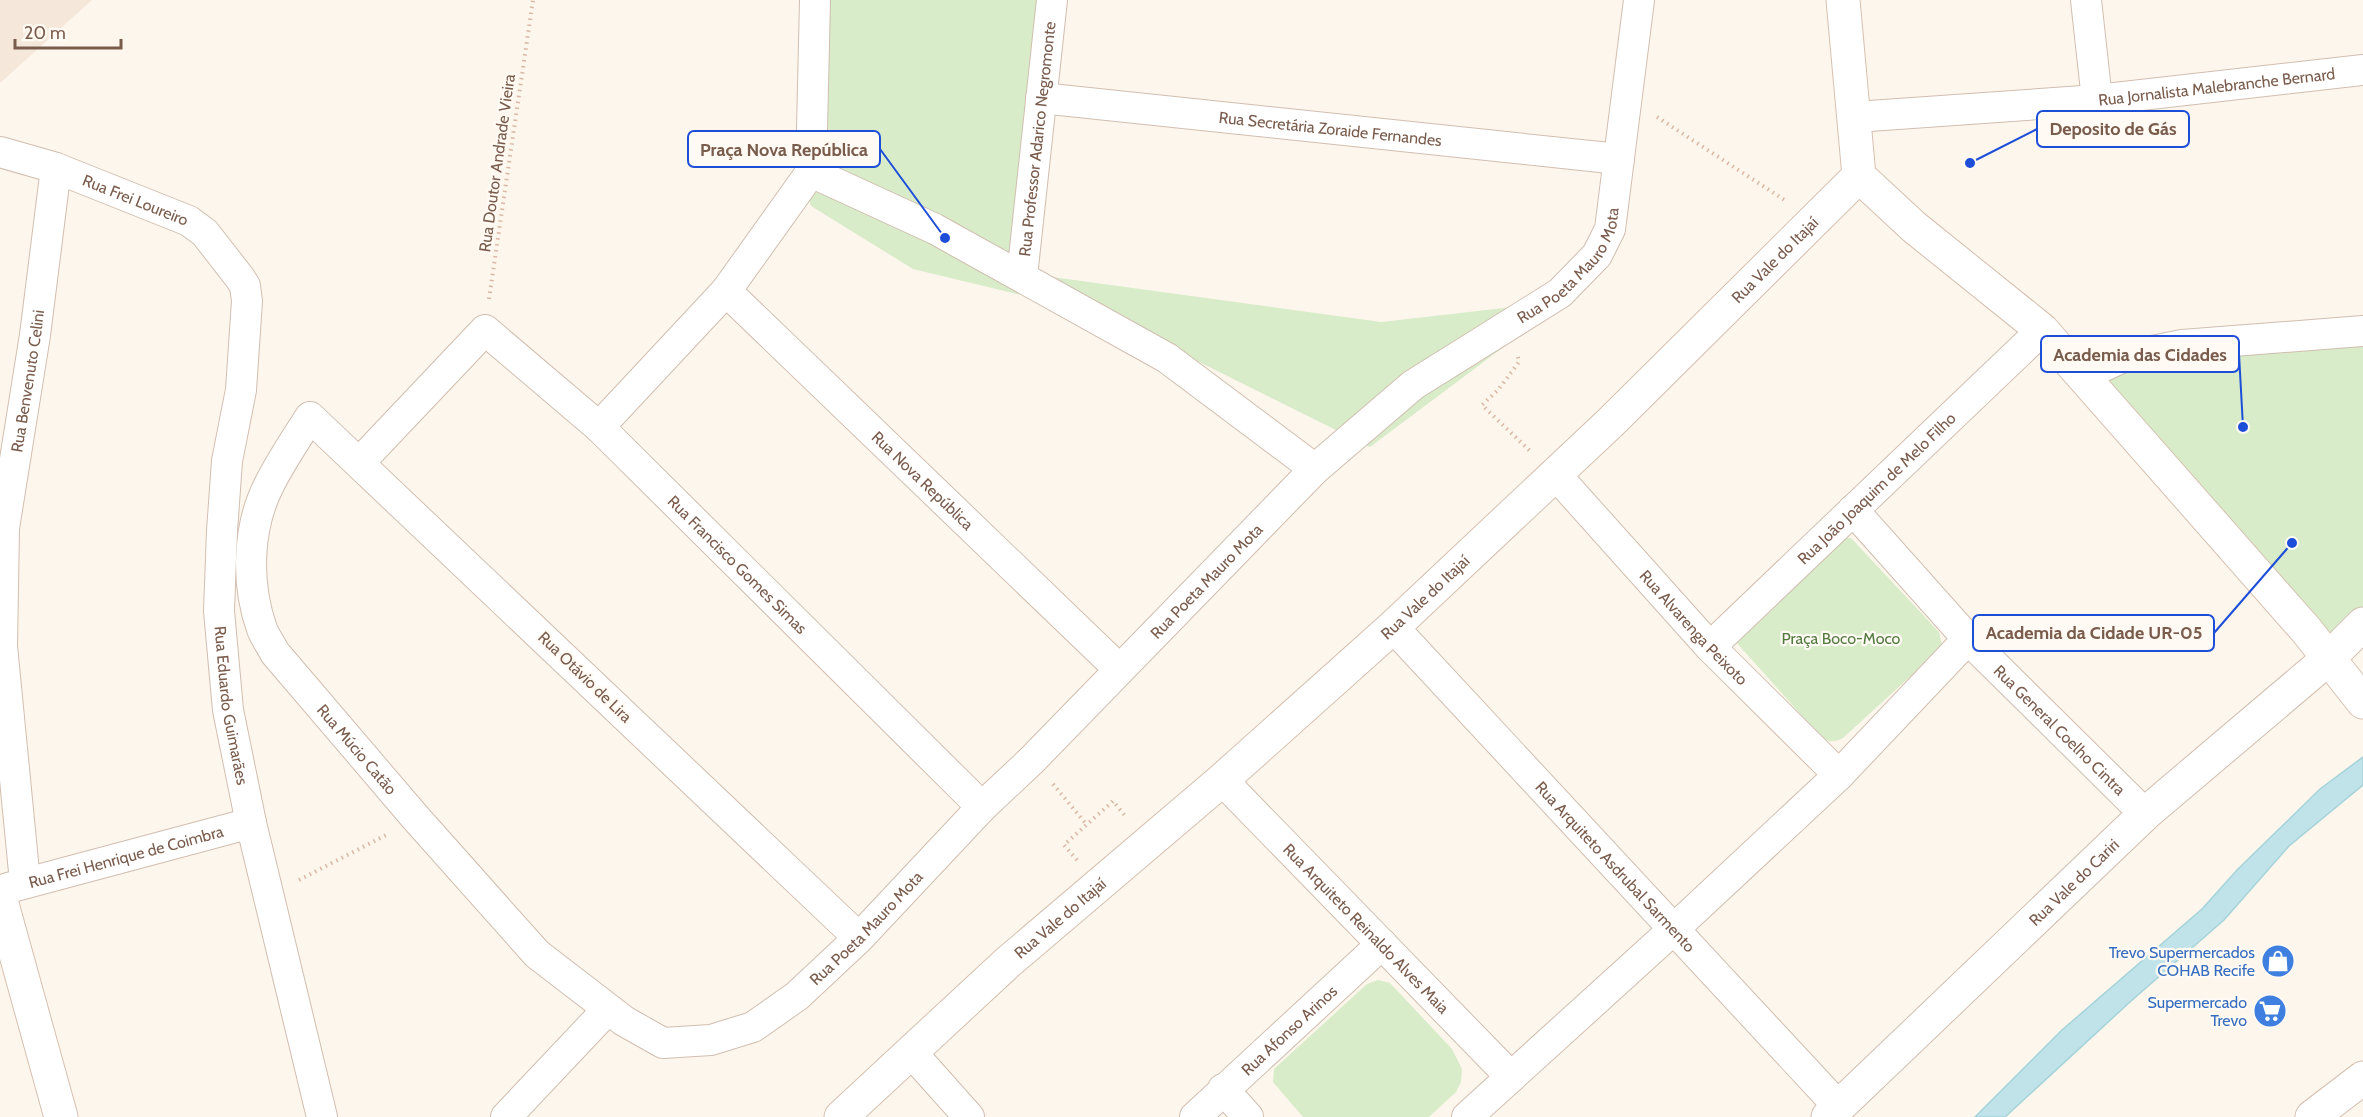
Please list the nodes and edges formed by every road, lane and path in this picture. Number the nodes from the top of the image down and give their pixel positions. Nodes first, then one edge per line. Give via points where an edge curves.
1 (533, 0) edge
2 (815, 0) edge
3 (1052, 0) edge
4 (1639, 0) edge
5 (1843, 0) edge
6 (2086, 0) edge
7 (2363, 70) edge
8 (1626, 96) junction
9 (1041, 99) junction
10 (2097, 100) junction
11 (1855, 117) junction
12 (0, 152) edge
13 (1619, 159) junction
14 (57, 168) junction
15 (811, 172) junction
16 (1859, 176) junction
17 (1815, 220) junction
18 (1022, 276) junction
19 (245, 286) joint
20 (726, 291) junction
21 (1513, 321) junction
22 (485, 330) junction
23 (2042, 330) junction
24 (2363, 331) edge
25 (2083, 376) junction
26 (309, 417) joint
27 (599, 427) junction
28 (359, 463) junction
29 (1315, 469) junction
30 (1555, 474) junction
31 (1853, 510) junction
32 (2363, 624) edge
33 (1393, 627) junction
34 (1968, 639) junction
35 (1710, 647) junction
36 (2329, 658) junction
37 (1119, 669) junction
38 (2363, 702) edge
39 (1032, 760) junction
40 (1839, 775) junction
41 (1222, 780) junction
42 (982, 807) junction
43 (2145, 814) junction
44 (415, 817) junction
45 (251, 824) junction
46 (1087, 825) dead end
47 (8, 890) edge
48 (269, 896) junction
49 (1674, 929) junction
50 (859, 938) junction
51 (1382, 944) junction
52 (616, 1015) junction
53 (911, 1052) junction
54 (1511, 1077) junction
55 (2363, 1078) edge
56 (1222, 1089) junction
57 (1834, 1112) edge
58 (61, 1117) edge
59 (322, 1117) edge
60 (506, 1117) edge
61 (841, 1117) edge
62 (969, 1117) edge
63 (1195, 1117) edge
64 (1248, 1117) edge
65 (1467, 1117) edge
66 (2312, 1117) edge

1 - 22 path, Rua Doutor Andrade Vieira
2 - 15 street
3 - 9 street, Rua Professor Adarico Negromonte
4 - 8 street, Rua Poeta Mauro Mota
5 - 11 main road
6 - 10 street
7 - 10 street, Rua Jornalista Malebranche Bernard
8 - 13 street, Rua Poeta Mauro Mota
8 - 17 path
9 - 13 street, Rua Secretária Zoraide Fernandes
9 - 18 street, Rua Professor Adarico Negromonte
10 - 11 street, Rua Jornalista Malebranche Bernard
11 - 16 main road
12 - 14 street, Rua Frei Loureiro
13 - 21 street, Rua Poeta Mauro Mota via 1610,229 1597,255 1560,293
14 - 19 street, Rua Frei Loureiro via 189,221 205,233
14 - 47 street, Rua Benvenuto Celini via 4,528 2,646
15 - 18 street via 935,229
15 - 20 street
16 - 17 main road, Rua Vale do Itajaí
16 - 23 main road via 1914,227
17 - 30 main road, Rua Vale do Itajaí
18 - 29 street via 1167,358
19 - 45 street, Rua Eduardo Guimarães via 241,390 227,461 219,611 228,710
20 - 27 street
20 - 37 street, Rua Nova República
21 - 29 street, Rua Poeta Mauro Mota via 1413,385
21 - 30 path via 1519,362 1482,405
22 - 27 street, Rua Francisco Gomes Simas
22 - 28 street
23 - 25 main road
23 - 31 street, Rua João Joaquim de Melo Filho
24 - 25 street via 2182,345 2123,357
25 - 36 main road
26 - 28 street, Rua Otávio de Lira
26 - 44 street, Rua Múcio Catão via 269,486 255,531 252,587 262,630 275,653
27 - 42 street, Rua Francisco Gomes Simas
28 - 50 street, Rua Otávio de Lira
29 - 37 street, Rua Poeta Mauro Mota
30 - 33 main road, Rua Vale do Itajaí
30 - 35 street, Rua Alvarenga Peixoto
31 - 34 street, Rua General Coelho Cintra
31 - 35 street, Rua João Joaquim de Melo Filho
32 - 36 main road, Rua Vale do Cariri
33 - 41 main road, Rua Vale do Itajaí
33 - 49 street, Rua Arquiteto Asdrubal Sarmento
34 - 40 street
34 - 43 street, Rua General Coelho Cintra
35 - 40 street, Rua Alvarenga Peixoto
36 - 38 main road
36 - 43 main road, Rua Vale do Cariri
37 - 39 street, Rua Poeta Mauro Mota
39 - 42 street, Rua Poeta Mauro Mota
39 - 46 path
40 - 49 street
41 - 51 street, Rua Arquiteto Reinaldo Alves Maia
41 - 53 main road, Rua Vale do Itajaí via 1007,963
42 - 50 street, Rua Poeta Mauro Mota
43 - 57 main road, Rua Vale do Cariri
44 - 48 path
44 - 52 street, Rua Múcio Catão via 537,954
45 - 47 street, Rua Frei Henrique de Coimbra
45 - 48 street, Rua Eduardo Guimarães
47 - 58 main road
48 - 59 street, Rua Eduardo Guimarães
49 - 54 street
49 - 57 street, Rua Arquiteto Asdrubal Sarmento
50 - 52 street, Rua Poeta Mauro Mota via 796,996 753,1027 711,1040 663,1043
51 - 54 street, Rua Arquiteto Reinaldo Alves Maia
51 - 56 street, Rua Afonso Arinos
52 - 60 street
53 - 61 main road, Rua Vale do Itajaí
53 - 62 street
54 - 65 street
55 - 66 main road
56 - 63 street, Rua Afonso Arinos
56 - 64 street

